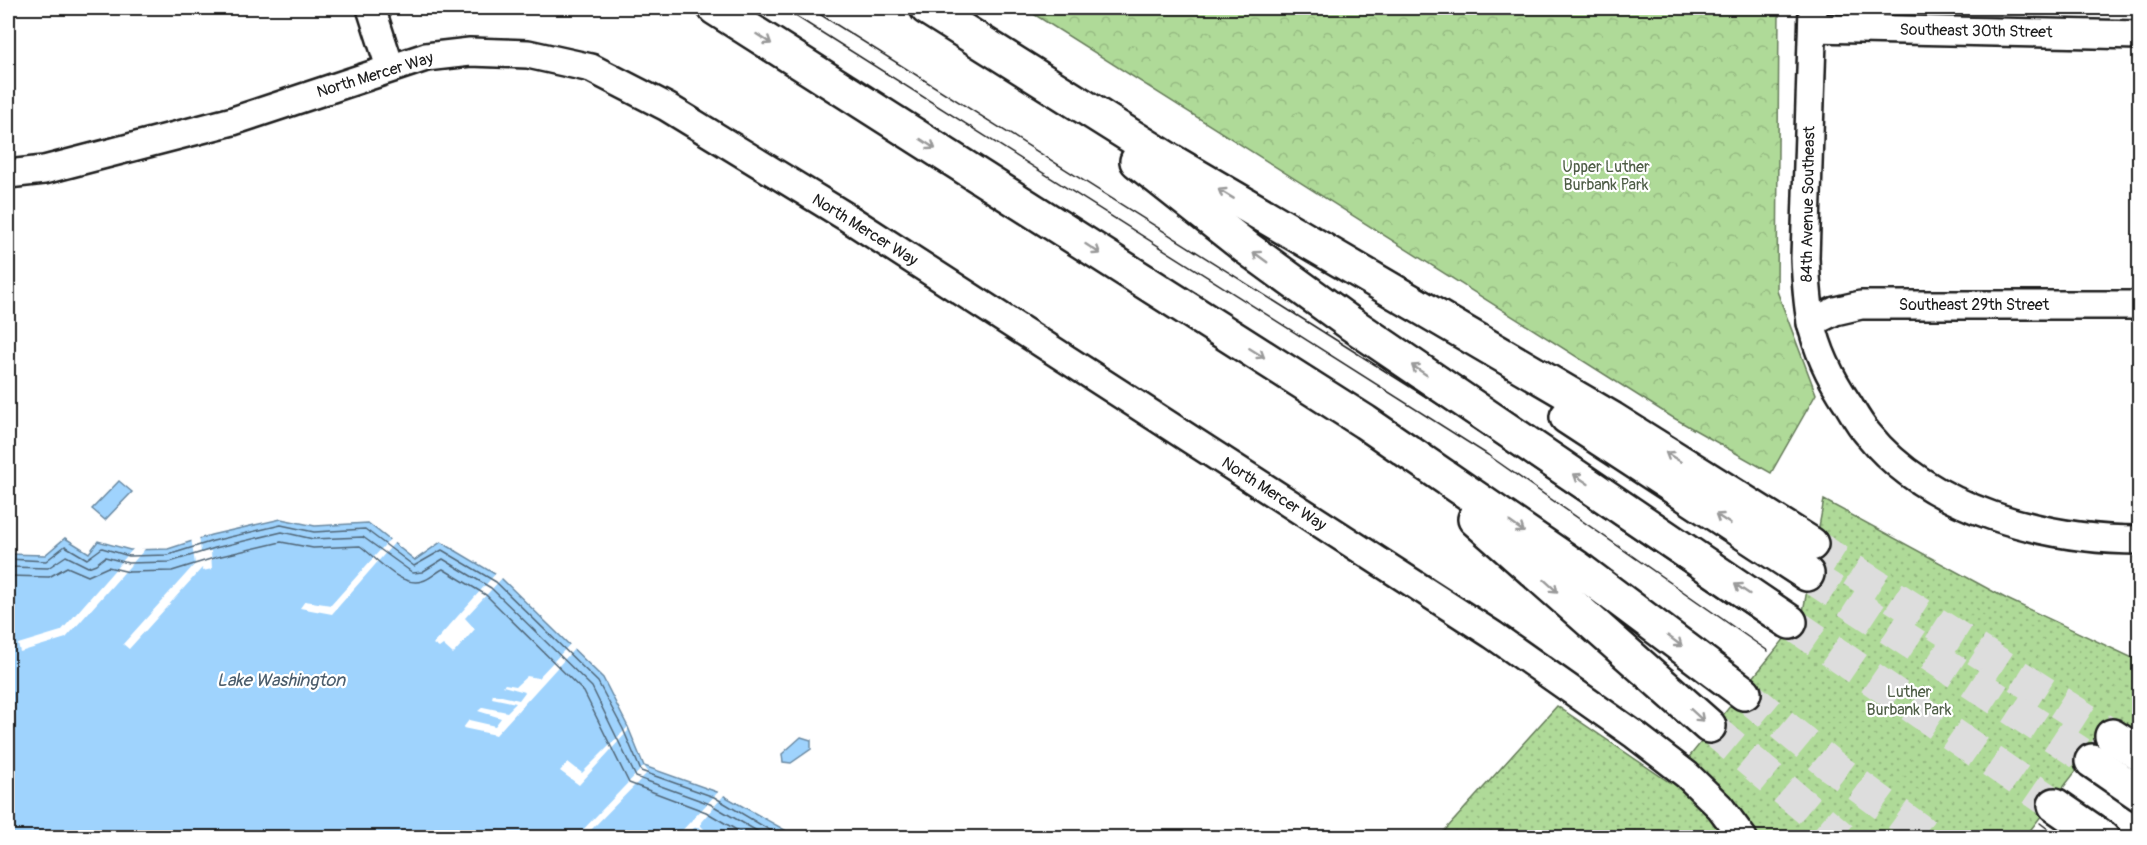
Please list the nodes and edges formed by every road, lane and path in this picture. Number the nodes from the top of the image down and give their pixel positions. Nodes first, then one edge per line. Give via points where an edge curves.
1 (371, 8) edge
2 (714, 8) edge
3 (927, 8) edge
4 (1813, 18) edge
5 (2139, 34) edge
6 (983, 43) junction
7 (390, 68) junction
8 (8, 174) edge
9 (2139, 305) edge
10 (1811, 323) junction
11 (1365, 422) junction
12 (2139, 540) edge
13 (1809, 559) tunnel mouth
14 (1790, 622) tunnel mouth
15 (1744, 693) tunnel mouth
16 (1709, 726) tunnel mouth
17 (2112, 736) tunnel mouth
18 (2139, 754) edge
19 (2092, 761) tunnel mouth
20 (2139, 794) edge
21 (2055, 805) tunnel mouth
22 (1743, 837) edge
23 (2103, 837) edge

1 - 7 street
2 -> 11 highway
3 - 6 highway
4 - 5 street, Southeast 30th Street
4 - 10 street, 84th Avenue Southeast via 1805,258
13 -> 6 highway via 1612,419 1312,245
14 -> 6 highway via 1350,323
7 - 8 street, North Mercer Way via 233,122 44,170
7 - 22 street, North Mercer Way via 426,57 470,52 528,54 591,68 667,107 845,216 1493,635 1687,775 1720,807
9 - 10 street, Southeast 29th Street via 1861,305 1834,310
10 - 12 street, 84th Avenue Southeast via 1836,386 1868,434 1896,462 1942,494 2025,526 2082,537
11 -> 15 highway via 1576,567
11 -> 16 highway
17 - 18 highway
19 - 20 highway
21 - 23 highway

